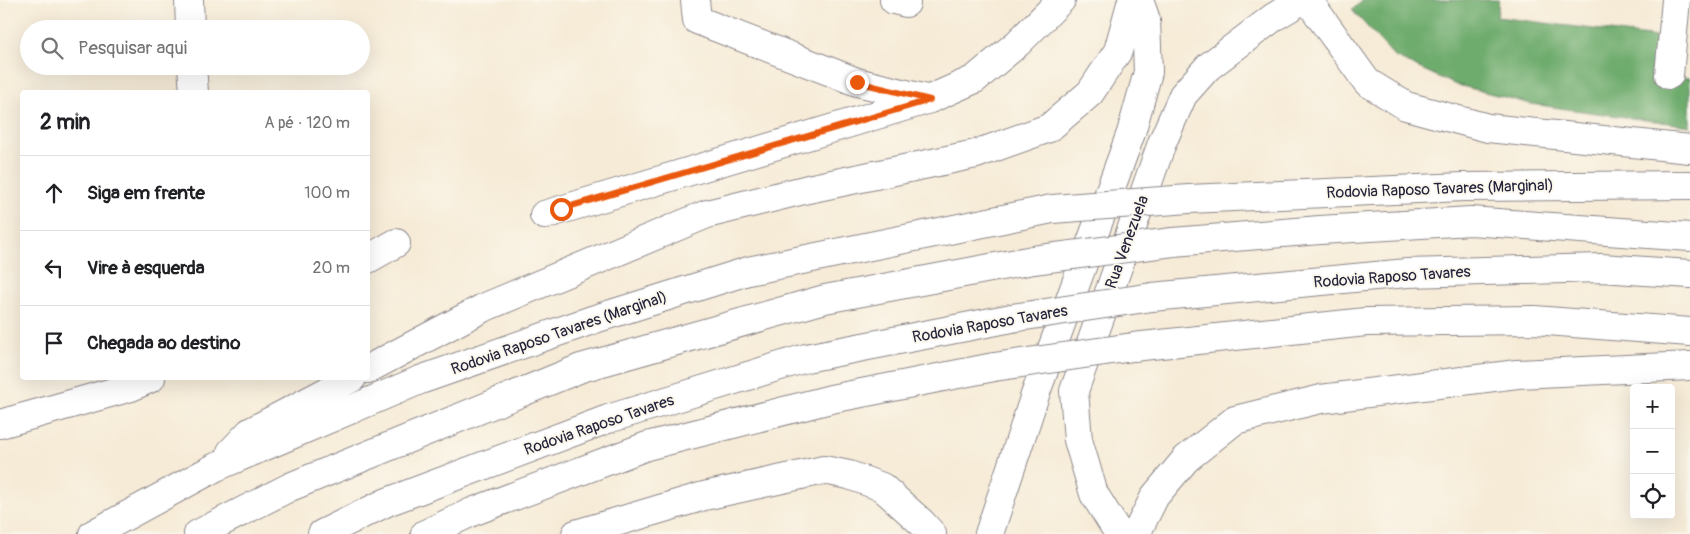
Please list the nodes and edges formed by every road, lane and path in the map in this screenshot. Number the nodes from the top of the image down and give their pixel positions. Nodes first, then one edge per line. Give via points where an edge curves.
1 (189, 0) edge
2 (695, 0) edge
3 (1061, 0) edge
4 (1132, 0) edge
5 (1139, 0) edge
6 (1302, 0) edge
7 (1308, 0) edge
8 (1676, 0) edge
9 (190, 20) edge
10 (193, 75) edge
11 (1669, 75) dead end
12 (194, 90) edge
13 (930, 100) junction
14 (1690, 149) edge
15 (1690, 185) edge
16 (544, 214) dead end
17 (1690, 237) edge
18 (396, 243) dead end
19 (370, 258) edge
20 (1690, 274) edge
21 (1690, 332) edge
22 (1690, 366) edge
23 (370, 368) edge
24 (348, 380) edge
25 (141, 382) edge
26 (0, 424) edge
27 (216, 467) junction
28 (93, 534) edge
29 (198, 534) edge
30 (322, 534) edge
31 (424, 534) edge
32 (576, 534) edge
33 (932, 534) edge
34 (989, 534) edge
35 (1118, 534) edge
36 (1136, 534) edge

1 - 9 main road
2 - 13 main road via 697,20 857,82
3 - 13 main road via 1018,43 975,79
4 - 23 main road via 1118,51 1090,93 1049,128 976,154 707,214 483,308
5 - 34 main road, Rua Venezuela via 1146,20 1148,72 1131,133 1035,395
6 - 35 main road, Rua Venezuela via 1208,67 1183,95 1162,143 1074,391 1078,440 1094,494
7 - 14 main road via 1368,82 1406,106 1488,128
8 - 11 main road
10 - 12 main road
13 - 16 main road
15 - 27 main road, Rodovia Raposo Tavares (Marginal), bridge via 1464,187 1189,199 1052,210 748,270 420,380
17 - 29 main road, bridge via 1471,221 1320,230 1173,242 1033,260 826,299 581,368 290,487
18 - 19 main road
20 - 30 main road, Rodovia Raposo Tavares, bridge via 1600,268 1407,273 1152,297 1012,318 806,358 608,419 387,502
21 - 31 main road, bridge via 1534,320 1366,322 1133,347 994,367 831,399 646,446 472,512
22 - 36 main road via 1517,374 1321,399 1235,420 1186,459 1155,496
24 - 27 main road via 250,432
25 - 26 main road
27 - 28 main road, Rodovia Raposo Tavares (Marginal)
32 - 33 main road via 704,496 824,470 849,474 882,487

